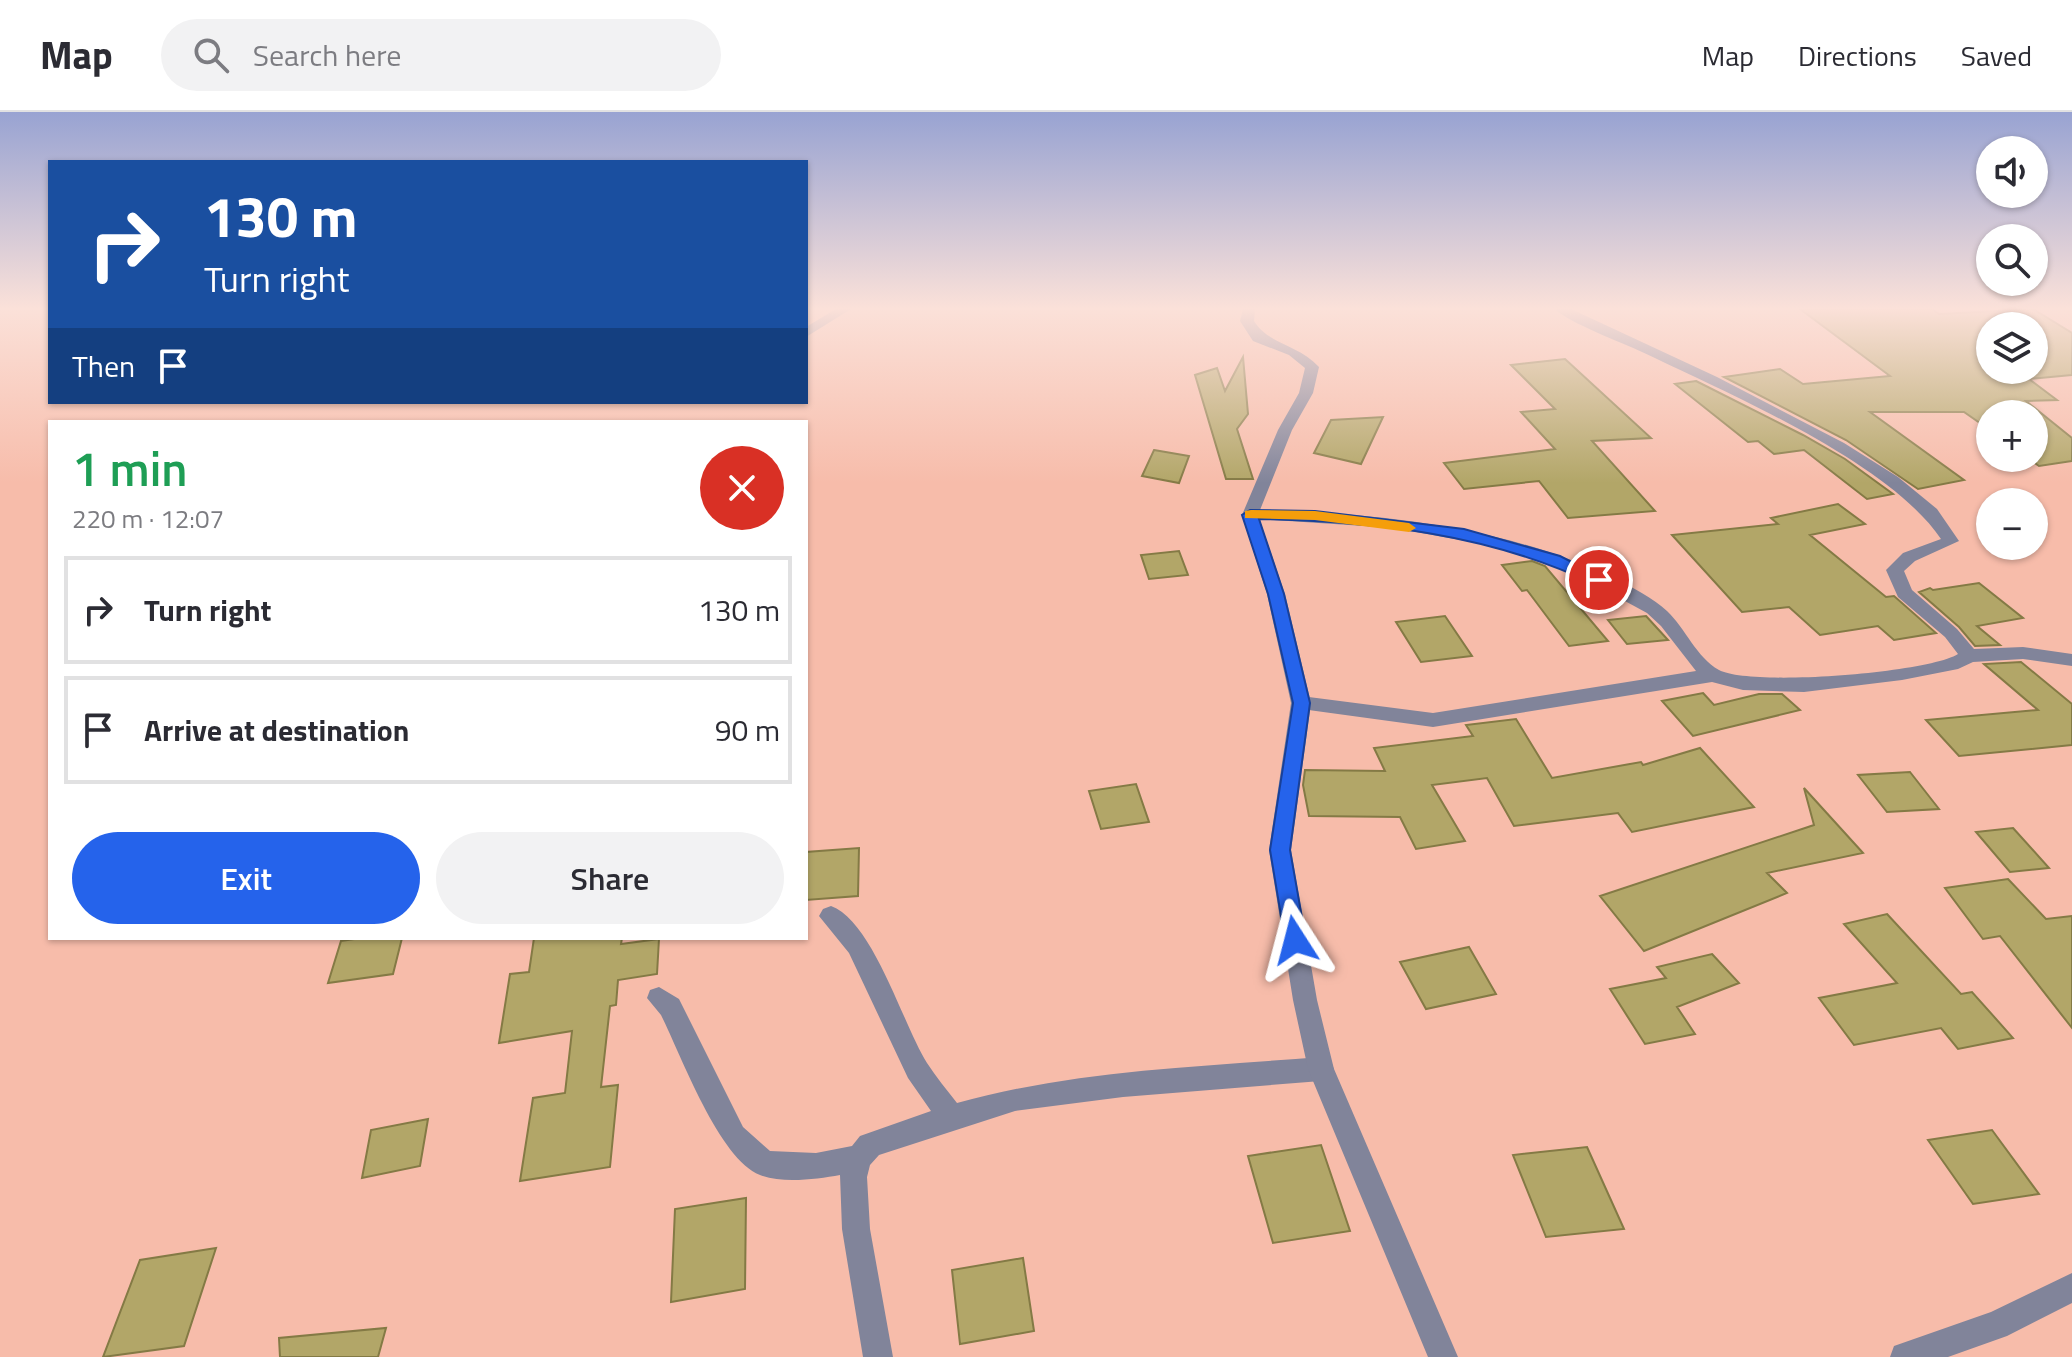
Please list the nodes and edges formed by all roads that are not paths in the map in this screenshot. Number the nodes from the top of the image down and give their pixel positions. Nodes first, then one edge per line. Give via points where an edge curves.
1 (1312, 367) edge
2 (1682, 367) edge
3 (1250, 515) junction
4 (1969, 656) junction
5 (2072, 660) edge
6 (1714, 675) junction
7 (1301, 703) junction
8 (831, 916) dead end
9 (659, 998) dead end
10 (1321, 1069) junction
11 (951, 1117) junction
12 (859, 1158) junction
13 (2072, 1288) edge
14 (878, 1357) edge
15 (1443, 1357) edge
16 (1905, 1357) edge

1 - 3 street via 1306,393
2 - 4 street via 1799,423 1859,459 1947,526 1951,541 1909,557 1895,570 1904,593
3 - 6 street via 1315,516 1464,534 1555,559 1659,613
3 - 7 street via 1276,594
4 - 5 street via 2023,653
4 - 6 street via 1958,663 1849,681 1756,684
6 - 7 street via 1433,720
7 - 10 street via 1280,850
8 - 11 street via 858,946 917,1070
9 - 12 street via 670,1007 734,1136 765,1164 816,1166
10 - 11 street via 1123,1085 1031,1097
10 - 15 street
11 - 12 street via 870,1145
12 - 14 street via 853,1177 856,1229
13 - 16 street via 1996,1325

